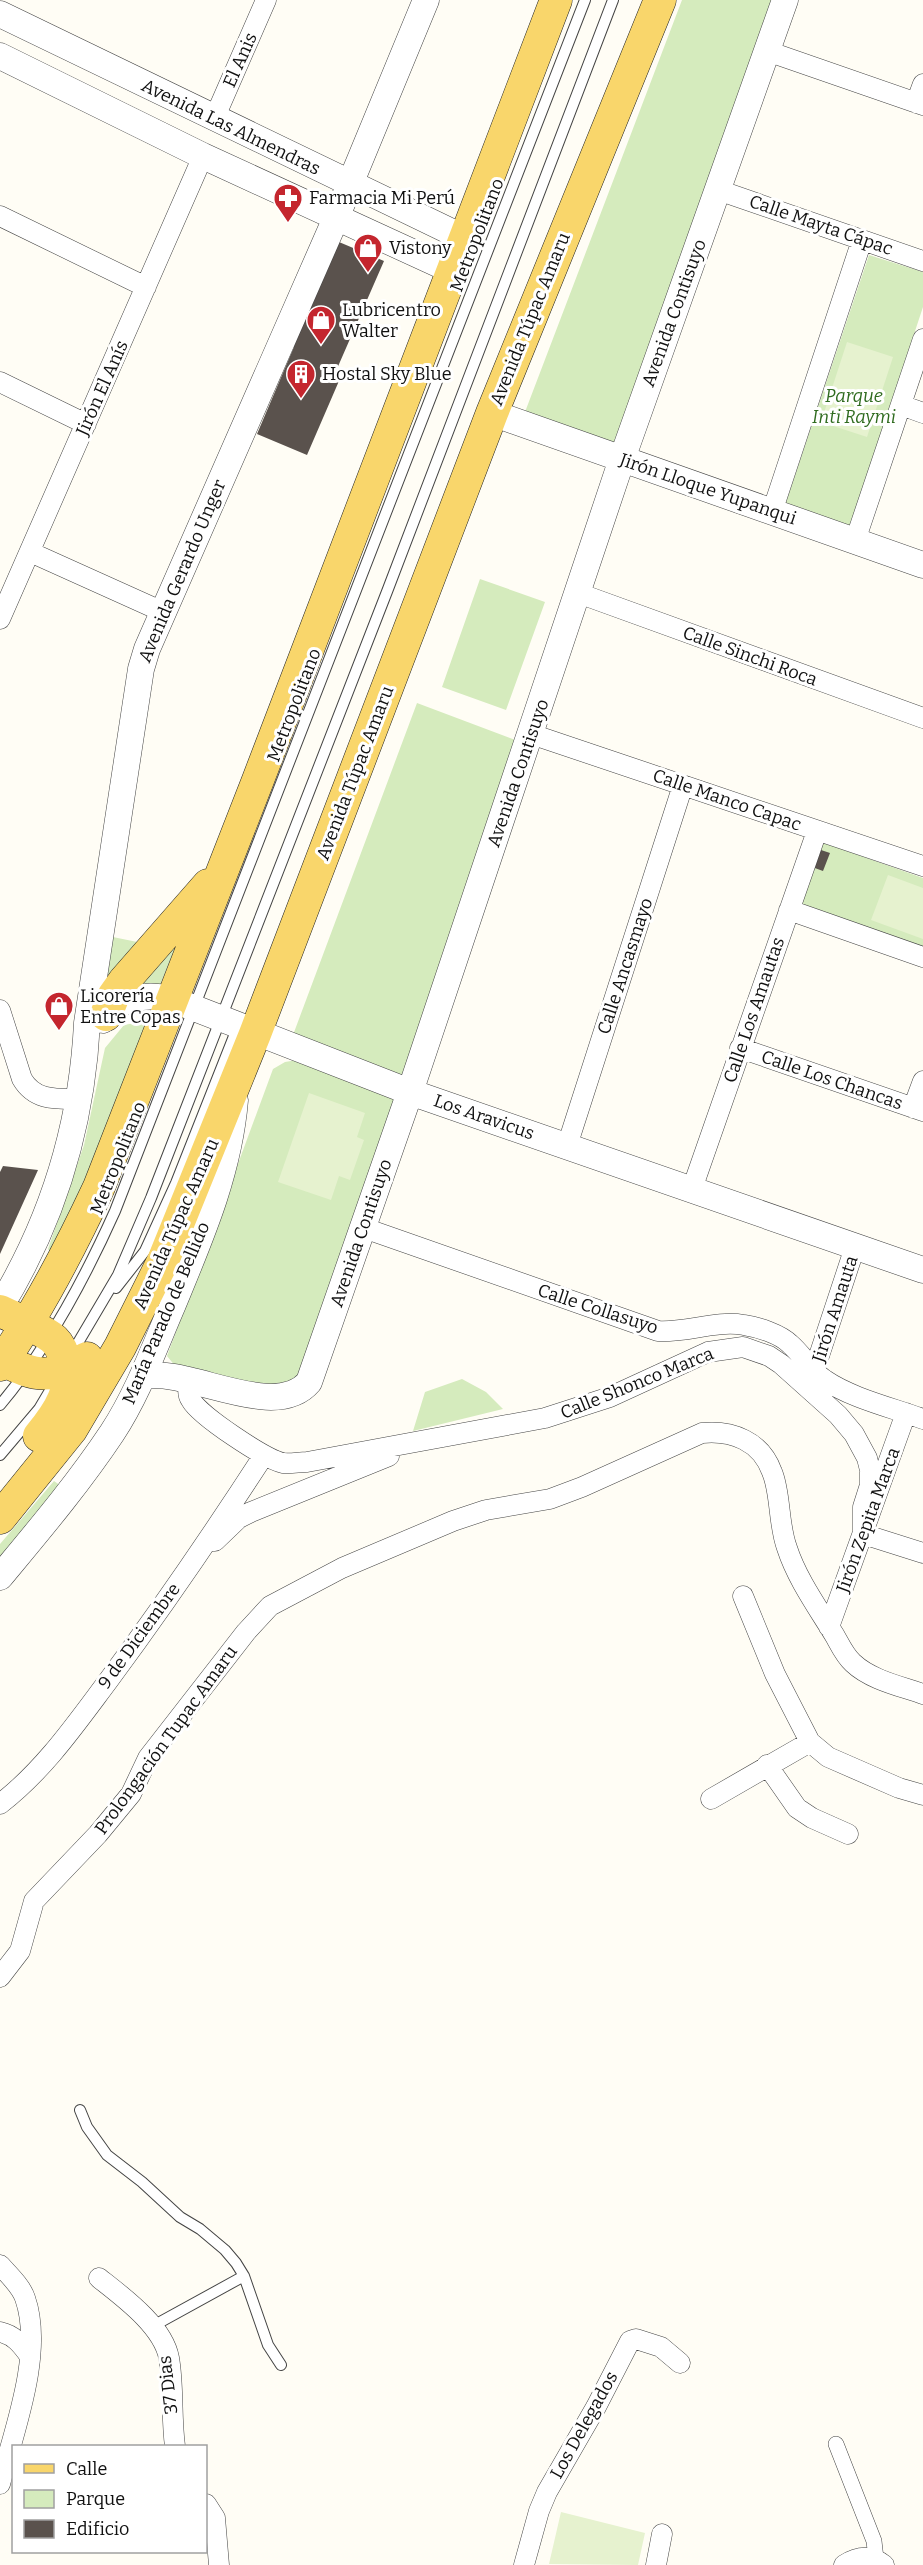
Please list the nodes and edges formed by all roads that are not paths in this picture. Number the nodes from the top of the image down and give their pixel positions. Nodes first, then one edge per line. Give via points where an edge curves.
1 (266, 0) edge
2 (426, 0) edge
3 (556, 0) edge
4 (585, 0) edge
5 (613, 0) edge
6 (660, 0) edge
7 (785, 0) edge
8 (0, 14) edge
9 (768, 51) junction
10 (0, 56) edge
11 (923, 84) edge
12 (920, 104) edge
13 (214, 119) junction
14 (203, 156) junction
15 (350, 184) junction
16 (718, 190) junction
17 (0, 216) edge
18 (336, 218) junction
19 (464, 238) junction
20 (862, 240) junction
21 (923, 261) edge
22 (451, 270) junction
23 (146, 287) junction
24 (923, 339) edge
25 (0, 382) edge
26 (901, 405) junction
27 (492, 413) junction
28 (923, 413) edge
29 (86, 424) junction
30 (622, 459) junction
31 (772, 512) junction
32 (855, 541) junction
33 (30, 552) junction
34 (923, 565) edge
35 (578, 593) junction
36 (161, 611) junction
37 (0, 619) edge
38 (923, 717) edge
39 (531, 734) junction
40 (683, 785) junction
41 (817, 831) junction
42 (225, 862) junction
43 (923, 866) edge
44 (789, 910) junction
45 (923, 957) edge
46 (183, 1004) junction
47 (0, 1010) edge
48 (106, 1014) junction
49 (237, 1026) junction
50 (740, 1048) junction
51 (85, 1071) junction
52 (923, 1081) edge
53 (236, 1082) junction
54 (410, 1092) junction
55 (79, 1099) junction
56 (918, 1110) edge
57 (567, 1146) junction
58 (692, 1189) junction
59 (363, 1228) junction
60 (855, 1247) junction
61 (923, 1270) edge
62 (99, 1310) junction
63 (19, 1319) edge
64 (134, 1319) junction
65 (7, 1364) edge
66 (66, 1367) junction
67 (814, 1371) junction
68 (142, 1377) junction
69 (190, 1382) junction
70 (0, 1405) edge
71 (914, 1416) edge
72 (428, 1440) junction
73 (0, 1455) edge
74 (264, 1455) junction
75 (0, 1485) edge
76 (0, 1518) edge
77 (863, 1534) junction
78 (923, 1553) edge
79 (189, 1567) junction
80 (0, 1577) edge
81 (743, 1596) dead end
82 (830, 1627) junction
83 (923, 1694) edge
84 (810, 1742) junction
85 (767, 1765) junction
86 (923, 1795) edge
87 (711, 1798) dead end
88 (0, 1804) edge
89 (848, 1834) dead end
90 (0, 1977) edge
91 (80, 2110) dead end
92 (0, 2265) edge
93 (244, 2276) junction
94 (99, 2278) dead end
95 (153, 2326) junction
96 (0, 2332) edge
97 (29, 2355) junction
98 (680, 2363) dead end
99 (280, 2365) dead end
100 (836, 2444) dead end
101 (175, 2445) edge
102 (7, 2457) edge
103 (0, 2484) edge
104 (207, 2506) edge
105 (662, 2534) dead end
106 (880, 2562) edge
107 (219, 2565) edge
108 (525, 2565) edge
109 (656, 2565) edge
110 (844, 2565) edge

1 - 13 street, El Anis
2 - 15 street, Avenida Gerardo Unger
3 - 19 main road
4 - 46 lane, Metropolitano
5 - 49 lane via 388,589
6 - 27 main road, Avenida Túpac Amaru
7 - 9 street, Avenida Contisuyo
8 - 13 street, Avenida Las Almendras
9 - 12 street
9 - 16 street, Avenida Contisuyo
10 - 14 street, Avenida Las Almendras
11 - 12 street
13 - 15 street, Avenida Las Almendras
14 - 18 street, Avenida Las Almendras
14 - 23 street, Jirón El Anís
15 - 18 street, Avenida Gerardo Unger
15 - 19 street, Avenida Las Almendras
16 - 20 street, Calle Mayta Cápac
16 - 30 street, Avenida Contisuyo
17 - 23 street
18 - 22 street, Avenida Las Almendras
18 - 36 street, Avenida Gerardo Unger
19 - 22 main road
20 - 21 street, Calle Mayta Cápac
20 - 31 street
22 - 42 main road
23 - 29 street, Jirón El Anís
24 - 26 street
25 - 29 street
26 - 28 street
26 - 32 street
27 - 30 street, Jirón Lloque Yupanqui
27 - 49 main road, Avenida Túpac Amaru
29 - 33 street, Jirón El Anís
30 - 31 street, Jirón Lloque Yupanqui
30 - 35 street, Avenida Contisuyo
31 - 32 street, Jirón Lloque Yupanqui
32 - 34 street, Jirón Lloque Yupanqui
33 - 36 street
33 - 37 street, Jirón El Anís
35 - 38 street, Calle Sinchi Roca
35 - 39 street, Avenida Contisuyo
36 - 51 street, Avenida Gerardo Unger via 141,669 87,1023
39 - 40 street, Calle Manco Capac
39 - 54 street, Avenida Contisuyo
40 - 41 street, Calle Manco Capac
40 - 57 street, Calle Ancasmayo
41 - 43 street, Calle Manco Capac
41 - 44 street, Calle Los Amautas
42 - 46 main road
42 - 48 main road via 124,981
44 - 45 street
44 - 50 street, Calle Los Amautas
46 - 48 street, Los Aravicus via 154,996 138,998 120,1003
46 - 49 street, Los Aravicus
46 - 63 main road via 74,1241
47 - 55 street via 28,1088 44,1098
48 - 51 street via 93,1039
49 - 53 main road, Avenida Túpac Amaru
49 - 54 street, Los Aravicus
49 - 62 lane
49 - 62 lane via 145,1251
50 - 56 street, Calle Los Chancas
50 - 58 street, Calle Los Amautas
51 - 55 street, Avenida Gerardo Unger
52 - 56 street
53 - 64 main road, Avenida Túpac Amaru via 172,1241
53 - 68 street, María Parado de Bellido via 228,1154 218,1189
54 - 57 street, Los Aravicus
54 - 59 street, Avenida Contisuyo
55 - 63 street, Avenida Gerardo Unger via 59,1182 22,1268
57 - 58 street, Los Aravicus
58 - 60 street, Los Aravicus
59 - 67 street, Calle Collasuyo via 658,1331 726,1324 760,1330 789,1343
59 - 69 street, Avenida Contisuyo via 304,1389 265,1396
60 - 61 street, Los Aravicus
60 - 67 street, Jirón Amauta
62 - 66 lane
63 - 65 main road
63 - 66 main road via 57,1342
64 - 66 main road via 104,1348
64 - 76 main road, Avenida Túpac Amaru via 71,1430
65 - 66 main road via 46,1375
65 - 70 lane
66 - 73 lane via 39,1409
66 - 75 main road via 67,1390 58,1411
67 - 71 street, Calle Collasuyo via 843,1389
68 - 69 street, Avenida Contisuyo via 163,1375
68 - 80 street, María Parado de Bellido via 113,1432
69 - 74 street, Calle Shonco Marca via 188,1394 198,1409
71 - 77 street, Jirón Zepita Marca
72 - 74 street, Calle Shonco Marca via 307,1462 284,1463
72 - 77 street, Calle Shonco Marca via 579,1409 708,1352 743,1347 781,1364 854,1434 870,1470
72 - 79 street via 245,1515
74 - 79 street, 9 de Diciembre
77 - 78 street
77 - 82 street, Jirón Zepita Marca
79 - 88 street, 9 de Diciembre via 60,1744 30,1779
81 - 84 street via 775,1674
82 - 83 street, Prolongación Tupac Amaru via 851,1661 866,1673
82 - 90 street, Prolongación Tupac Amaru via 787,1549 773,1472 750,1442 734,1434 702,1433 560,1495 486,1510 399,1543 270,1606 246,1632 148,1758 131,1794 34,1901 20,1951
84 - 85 street
84 - 86 street via 828,1757
85 - 87 street
85 - 89 street via 798,1808
91 - 93 lane via 107,2155 225,2250
92 - 97 street via 24,2296 31,2325
93 - 95 lane
93 - 99 lane via 268,2345
94 - 95 street, 37 Dias
95 - 101 street, 37 Dias via 169,2356
96 - 97 street via 10,2334
97 - 102 street via 29,2376
98 - 108 street, Los Delegados via 655,2343 636,2338 630,2341 547,2492
100 - 106 street
102 - 103 street
104 - 107 street via 215,2518
105 - 109 street
106 - 110 street via 861,2557

